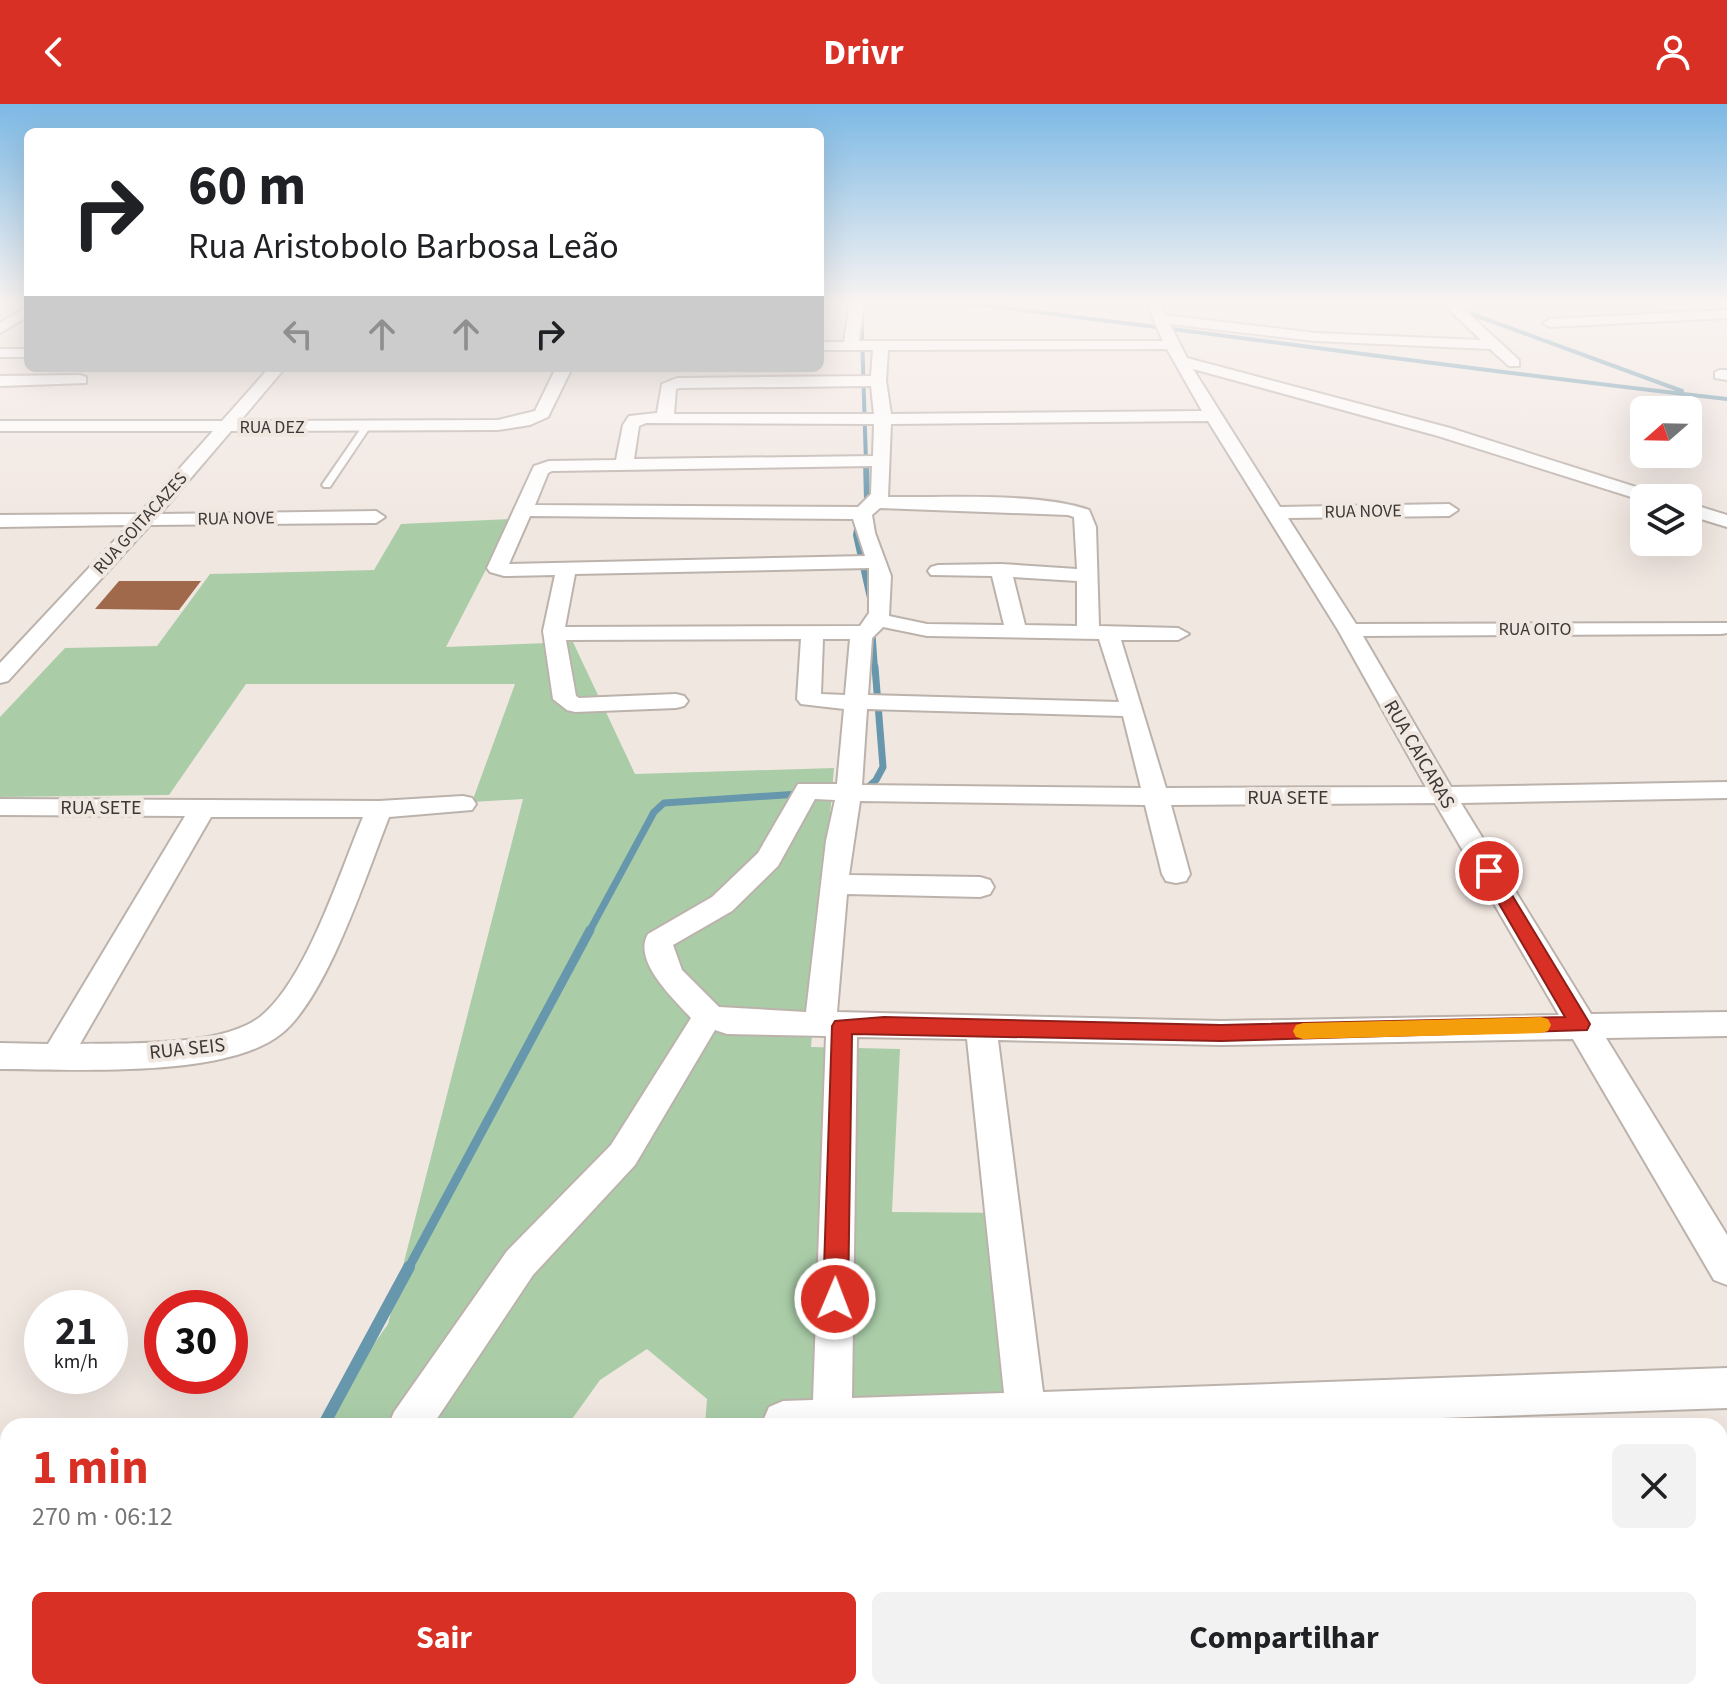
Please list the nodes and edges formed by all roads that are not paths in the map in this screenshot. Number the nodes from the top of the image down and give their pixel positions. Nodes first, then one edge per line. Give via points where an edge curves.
1 (269, 376) edge
2 (560, 376) edge
3 (878, 376) edge
4 (1191, 376) edge
5 (1285, 376) edge
6 (80, 380) dead end
7 (0, 381) edge
8 (878, 381) junction
9 (1213, 416) junction
10 (883, 417) junction
11 (665, 418) junction
12 (0, 426) edge
13 (367, 426) junction
14 (224, 427) junction
15 (883, 461) junction
16 (624, 464) junction
17 (327, 485) dead end
18 (1630, 491) edge
19 (869, 507) junction
20 (523, 510) junction
21 (1449, 510) dead end
22 (1276, 513) junction
23 (1702, 513) edge
24 (376, 517) dead end
25 (145, 519) junction
26 (0, 521) edge
27 (1727, 521) edge
28 (877, 562) junction
29 (566, 569) junction
30 (1001, 570) junction
31 (938, 571) dead end
32 (1085, 576) junction
33 (871, 626) junction
34 (1721, 628) dead end
35 (1349, 630) junction
36 (554, 631) junction
37 (812, 632) junction
38 (1016, 632) junction
39 (1178, 634) dead end
40 (1099, 635) junction
41 (31, 640) junction
42 (0, 641) edge
43 (0, 676) edge
44 (676, 701) dead end
45 (855, 702) junction
46 (1133, 709) junction
47 (1727, 790) edge
48 (849, 793) junction
49 (1154, 794) junction
50 (1443, 795) junction
51 (463, 804) dead end
52 (0, 807) edge
53 (203, 808) junction
54 (379, 809) junction
55 (1176, 874) dead end
56 (834, 884) junction
57 (980, 887) dead end
58 (708, 1016) junction
59 (1580, 1024) junction
60 (1727, 1024) edge
61 (831, 1025) junction
62 (981, 1027) junction
63 (0, 1056) edge
64 (57, 1056) junction
65 (1727, 1268) edge
66 (1727, 1388) edge
67 (1026, 1413) junction
68 (413, 1418) edge
69 (832, 1418) edge
70 (887, 1418) edge

1 - 14 street, RUA GOITACAZES
2 - 13 street, RUA DEZ via 542,414 524,421
3 - 8 street
4 - 9 street, RUA CAICARAS
5 - 18 street
6 - 7 street
8 - 10 street
8 - 11 street via 677,383 668,387
9 - 10 street
9 - 22 street, RUA CAICARAS
10 - 11 street
10 - 15 street
11 - 16 street via 633,421
12 - 14 street, RUA DEZ
13 - 14 street, RUA DEZ
13 - 17 lane
14 - 25 street, RUA GOITACAZES
15 - 16 street
15 - 19 street via 880,494
16 - 20 street via 559,464 540,470
19 - 20 street
19 - 28 street via 863,536
19 - 32 street via 1030,506 1079,512 1086,527
20 - 29 street via 497,568
21 - 22 street, RUA NOVE
22 - 35 street, RUA CAICARAS
23 - 27 street
24 - 25 street, RUA NOVE
25 - 26 street, RUA NOVE
25 - 41 street, RUA GOITACAZES
28 - 29 street
28 - 33 street via 882,585
29 - 36 street
30 - 31 street
30 - 32 street
30 - 38 street
32 - 40 street
33 - 37 street
33 - 38 street
33 - 45 street
34 - 35 street, RUA OITO
35 - 50 street, RUA CAICARAS
36 - 37 street
36 - 44 street via 565,699 575,705
37 - 45 street via 809,699
38 - 40 street
39 - 40 street
40 - 46 street
41 - 42 street
41 - 43 street, RUA GOITACAZES
45 - 46 street
45 - 48 street
46 - 49 street
47 - 50 street, RUA SETE
48 - 49 street, RUA SETE
48 - 56 street
48 - 58 street, RUA SETE via 807,790 768,859 722,904 658,941 670,976
49 - 50 street, RUA SETE
49 - 55 street
50 - 59 street, RUA CAICARAS
51 - 54 street, RUA SETE
52 - 53 street, RUA SETE
53 - 54 street, RUA SETE
53 - 64 street
54 - 64 street, RUA SEIS via 304,985 273,1024 236,1043 200,1051
56 - 57 street
56 - 61 street via 825,978
58 - 61 street via 727,1022
58 - 68 street via 623,1155 520,1263
59 - 60 street
59 - 62 street via 1221,1033
59 - 65 street, RUA CAICARAS
61 - 62 street
61 - 69 street
62 - 67 street
63 - 64 street, RUA SEIS
66 - 67 street
67 - 70 street

